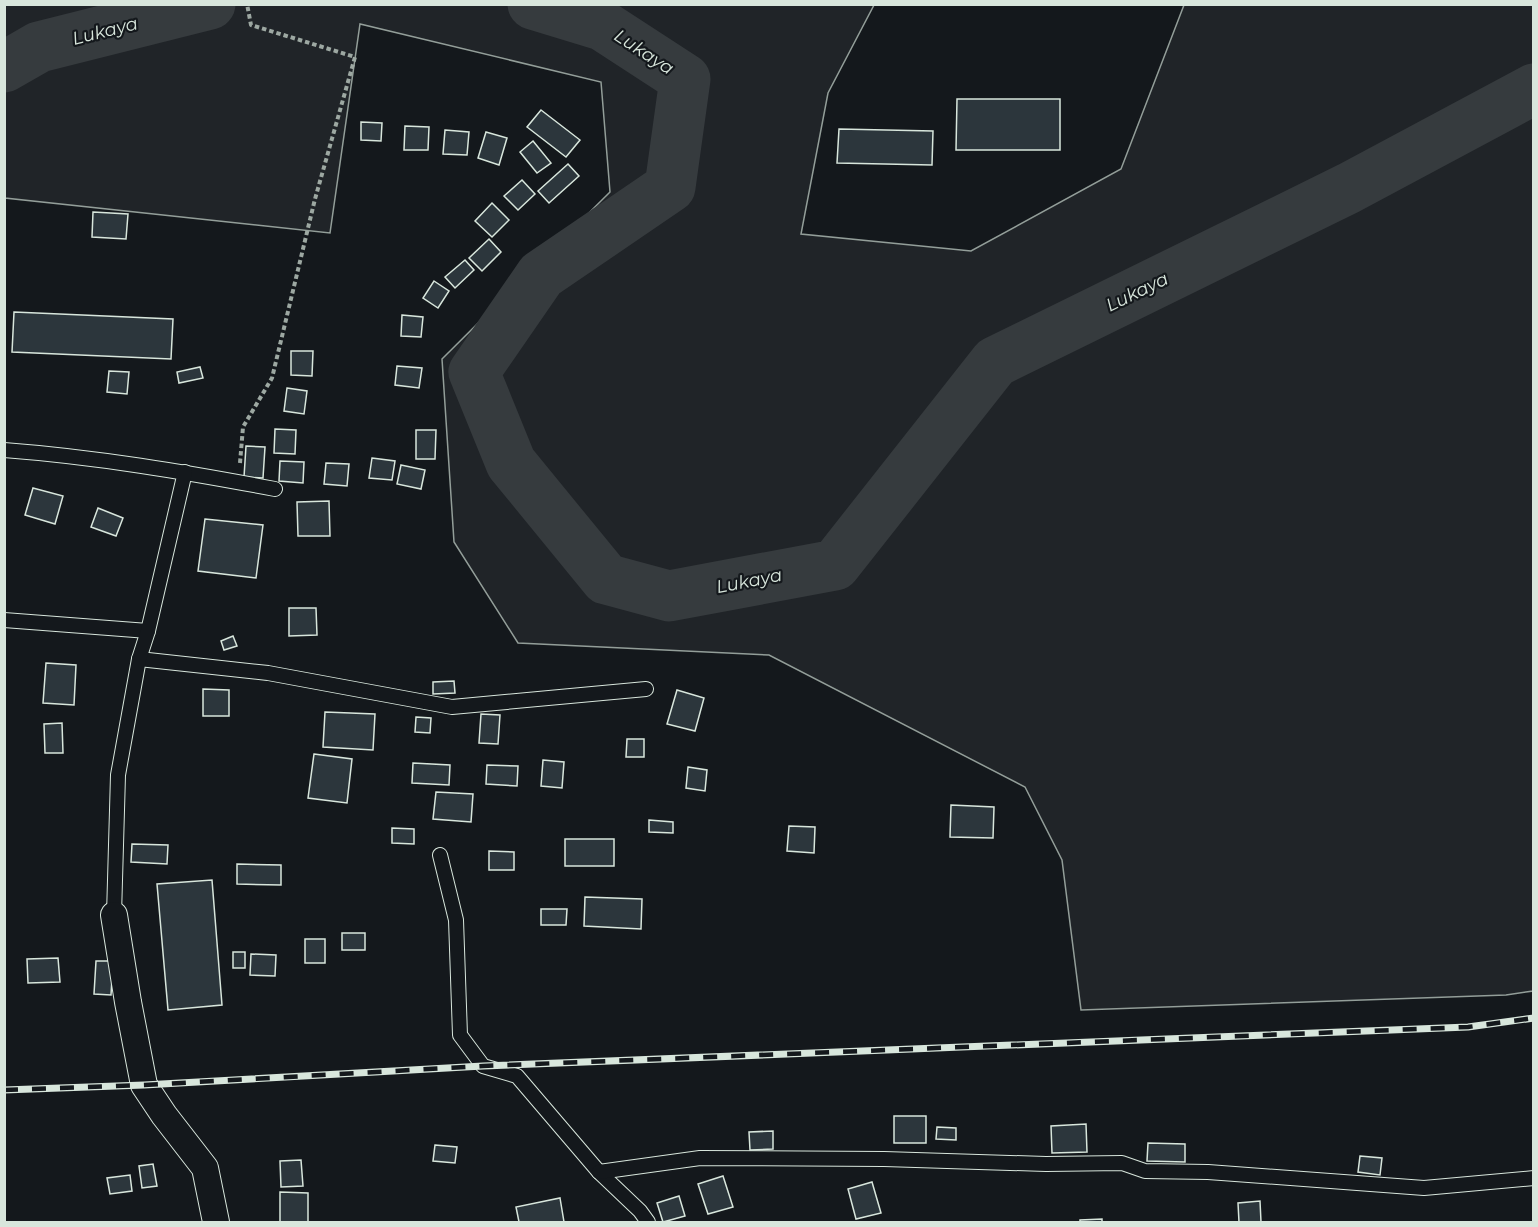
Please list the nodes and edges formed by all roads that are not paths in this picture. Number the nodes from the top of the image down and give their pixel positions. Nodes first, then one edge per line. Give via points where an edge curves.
1 (4, 450) edge
2 (185, 472) junction
3 (275, 489) dead end
4 (4, 620) edge
5 (148, 631) junction
6 (139, 659) junction
7 (646, 689) dead end
8 (440, 855) dead end
9 (114, 915) joint
10 (599, 1172) junction
11 (1533, 1178) edge
12 (216, 1222) edge
13 (648, 1222) edge

1 - 2 lane
2 - 3 lane
2 - 5 lane
4 - 5 lane
5 - 6 lane
6 - 7 lane via 268,672 452,707
6 - 9 lane via 118,775
8 - 10 lane via 456,920 460,1035 483,1066 517,1076
9 - 12 street via 144,1085 205,1168
10 - 11 lane via 700,1158 861,1159 1122,1163 1145,1171 1424,1188
10 - 13 lane

